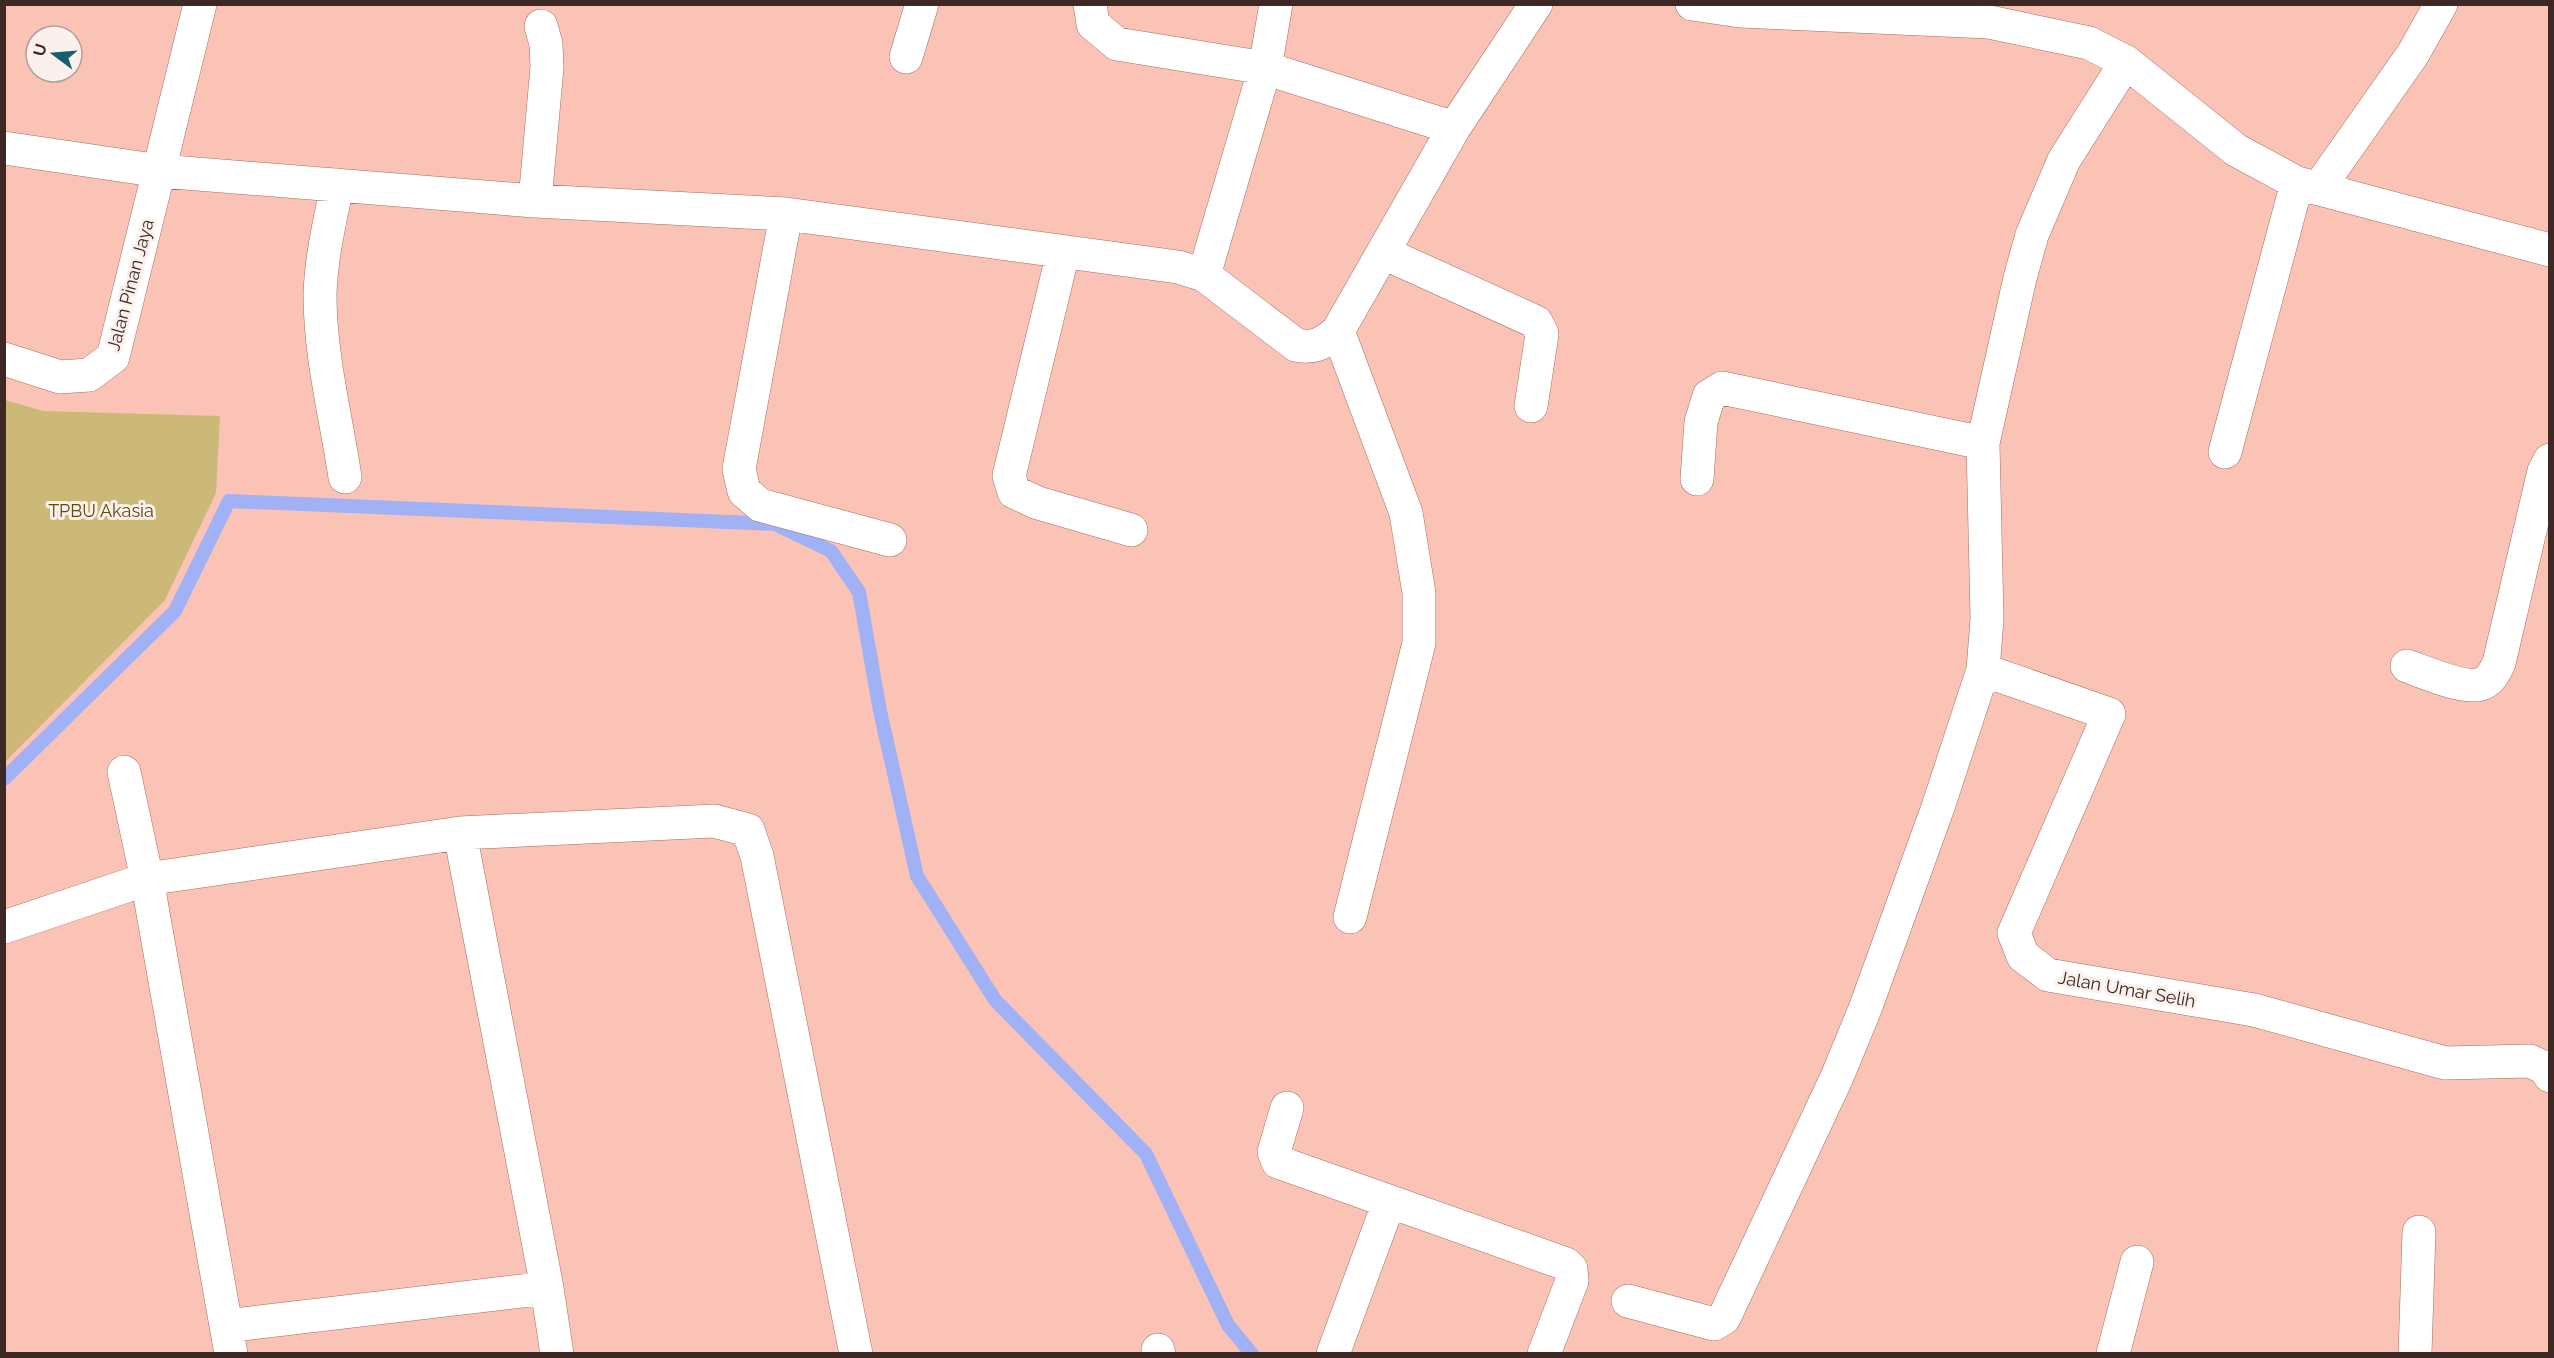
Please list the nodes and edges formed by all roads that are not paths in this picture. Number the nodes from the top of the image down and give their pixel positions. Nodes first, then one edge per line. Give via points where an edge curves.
1 (200, 4) edge
2 (922, 4) edge
3 (1090, 4) edge
4 (1276, 4) edge
5 (1536, 4) edge
6 (1692, 4) edge
7 (2441, 4) edge
8 (541, 27) dead end
9 (906, 57) dead end
10 (2126, 62) junction
11 (1265, 68) junction
12 (1454, 128) junction
13 (4, 148) edge
14 (160, 171) junction
15 (337, 185) junction
16 (2308, 186) junction
17 (535, 201) junction
18 (786, 214) junction
19 (2550, 250) edge
20 (1062, 253) junction
21 (1384, 253) junction
22 (1204, 275) junction
23 (1338, 331) junction
24 (4, 359) edge
25 (1531, 406) dead end
26 (1983, 443) junction
27 (2225, 452) dead end
28 (2550, 460) edge
29 (345, 477) dead end
30 (1697, 479) dead end
31 (1131, 530) dead end
32 (890, 540) dead end
33 (2408, 666) dead end
34 (1983, 670) junction
35 (124, 772) dead end
36 (460, 833) junction
37 (147, 879) junction
38 (1350, 916) dead end
39 (4, 927) edge
40 (2550, 1076) edge
41 (1287, 1108) dead end
42 (1389, 1202) junction
43 (2419, 1232) dead end
44 (2137, 1262) dead end
45 (547, 1288) junction
46 (1628, 1301) dead end
47 (229, 1340) edge
48 (557, 1353) edge
49 (856, 1353) edge
50 (1333, 1353) edge
51 (1544, 1353) edge
52 (2113, 1353) edge
53 (2415, 1353) edge

1 - 14 street, Jalan Pinan Jaya
2 - 9 street
3 - 11 street via 1093,24 1117,44
4 - 11 street
5 - 12 street
6 - 10 street via 1740,11 1989,22 2089,43
7 - 16 street via 2413,54
8 - 17 street via 547,67
10 - 16 street via 2236,150
10 - 26 street via 2064,160 2032,235
11 - 12 street
11 - 22 street
12 - 21 street
13 - 14 street
14 - 15 street
14 - 24 street, Jalan Pinan Jaya via 113,357 89,375 60,377
15 - 17 street
15 - 29 street via 320,293 323,354
16 - 19 street
16 - 27 street
17 - 18 street
18 - 20 street
18 - 32 street via 739,469 744,491 760,504
20 - 22 street via 1178,267
20 - 31 street via 1009,476 1014,492
21 - 23 street
21 - 25 street via 1536,322 1542,334
22 - 23 street via 1296,345 1307,348 1324,344
23 - 38 street via 1407,513 1419,593 1419,644
26 - 30 street via 1722,388 1709,396 1704,409
26 - 34 street via 1987,619
28 - 33 street via 2544,471 2499,663 2492,676 2480,685 2462,684
34 - 40 street, Jalan Umar Selih via 2109,714 2014,933 2023,956 2048,975 2254,1010 2445,1063 2530,1061 2545,1068
34 - 46 street via 1865,1009 1724,1318 1714,1324
35 - 37 street
36 - 37 street
36 - 45 street
36 - 49 street via 714,821 748,830 757,856
37 - 39 street
37 - 47 street
41 - 42 street via 1274,1152 1278,1162
42 - 50 street
42 - 51 street via 1566,1264 1571,1269 1572,1281
43 - 53 street
44 - 52 street
45 - 47 street
45 - 48 street

